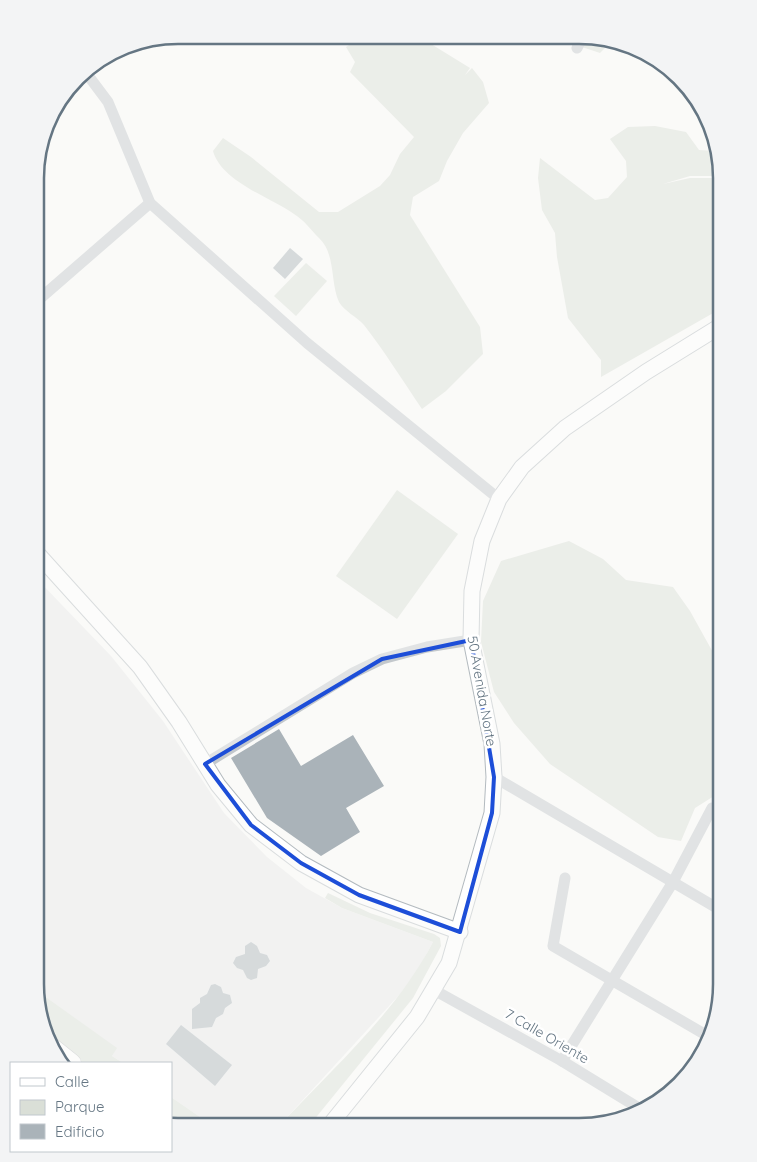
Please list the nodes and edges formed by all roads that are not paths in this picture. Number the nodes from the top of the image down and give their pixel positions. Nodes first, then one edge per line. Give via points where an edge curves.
1 (579, 44) edge
2 (577, 48) dead end
3 (89, 77) edge
4 (150, 203) junction
5 (44, 295) edge
6 (713, 330) edge
7 (499, 499) junction
8 (44, 561) edge
9 (471, 640) junction
10 (205, 764) junction
11 (494, 777) junction
12 (712, 808) dead end
13 (565, 878) dead end
14 (673, 882) junction
15 (713, 906) edge
16 (460, 932) junction
17 (614, 980) junction
18 (434, 990) junction
19 (703, 1033) edge
20 (562, 1061) junction
21 (635, 1106) edge
22 (336, 1118) edge

1 - 2 street
3 - 4 street via 108,102
4 - 5 street
4 - 7 street via 307,343
6 - 7 street, 50 Avenida Norte via 560,432 522,467
7 - 9 street, 50 Avenida Norte via 482,540 476,566
8 - 10 street via 157,689
9 - 10 street via 382,659 353,673
9 - 11 street, 50 Avenida Norte via 492,744
10 - 16 street via 251,825 301,863 359,894
11 - 14 street
11 - 16 street, 50 Avenida Norte via 492,814
12 - 14 street
13 - 17 street via 554,946
14 - 15 street
14 - 17 street
16 - 18 street, 50 Avenida Norte via 449,963
17 - 19 street
17 - 20 street
18 - 20 street, 7 Calle Oriente
18 - 22 street, 50 Avenida Norte via 399,1041
20 - 21 street, 7 Calle Oriente

